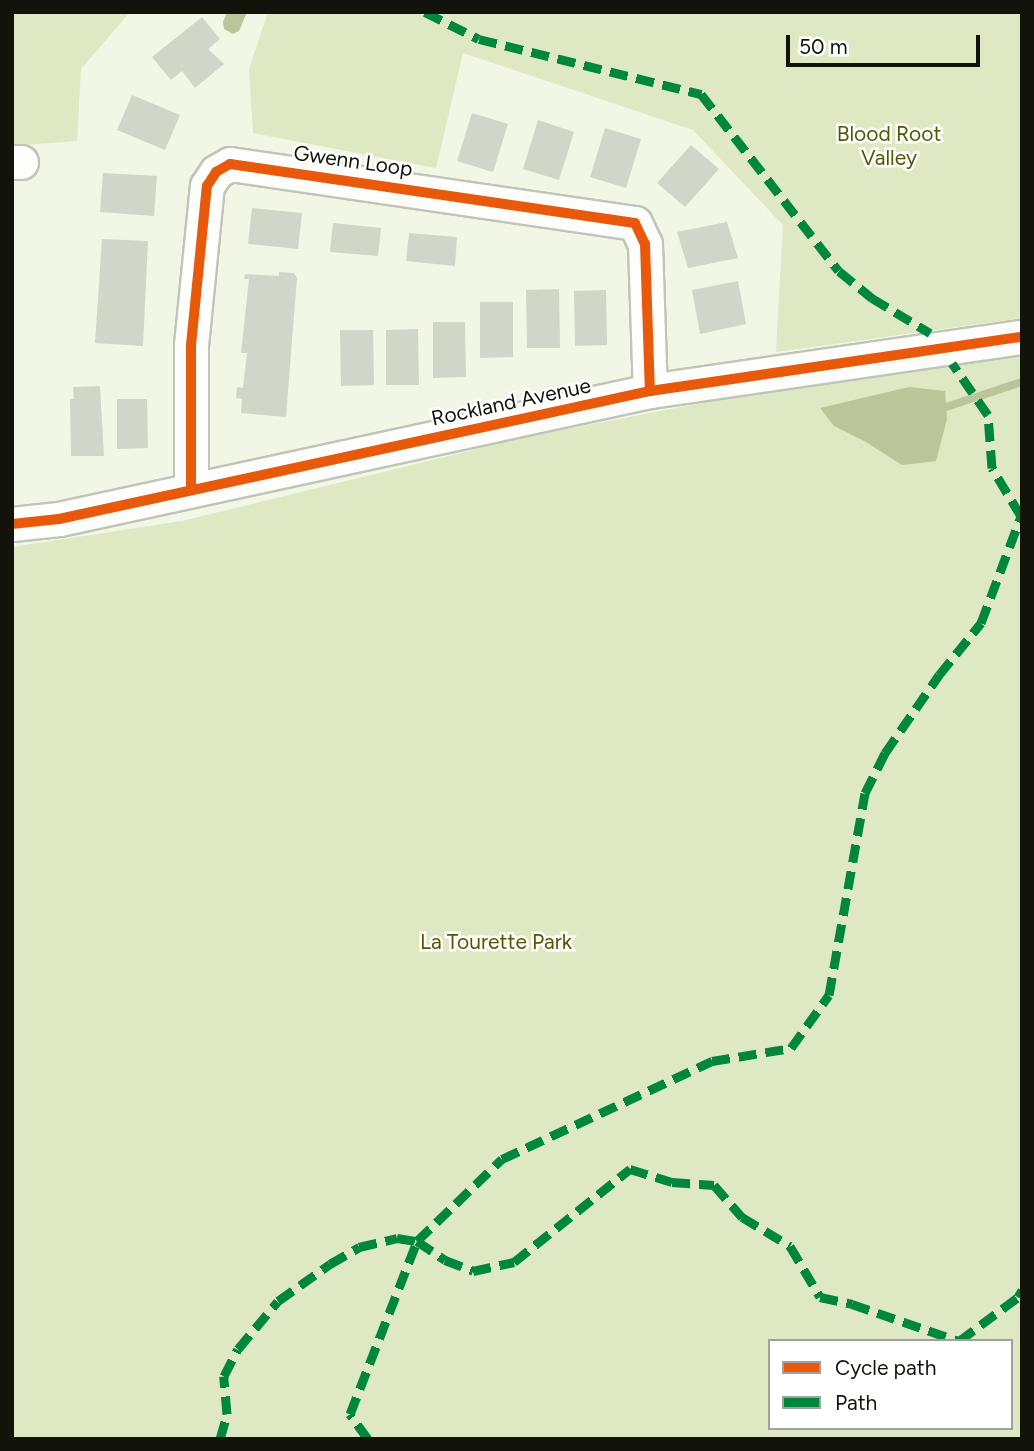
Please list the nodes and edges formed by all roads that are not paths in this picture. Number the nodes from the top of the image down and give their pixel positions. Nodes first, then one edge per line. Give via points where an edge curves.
1 (1022, 337) edge
2 (650, 391) junction
3 (191, 491) junction
4 (12, 524) edge

1 - 2 street, Rockland Avenue
2 - 3 street, Rockland Avenue
2 - 3 street, Gwenn Loop via 645,244 635,223 230,164 216,172 207,186 191,345
3 - 4 street, Rockland Avenue via 59,519

